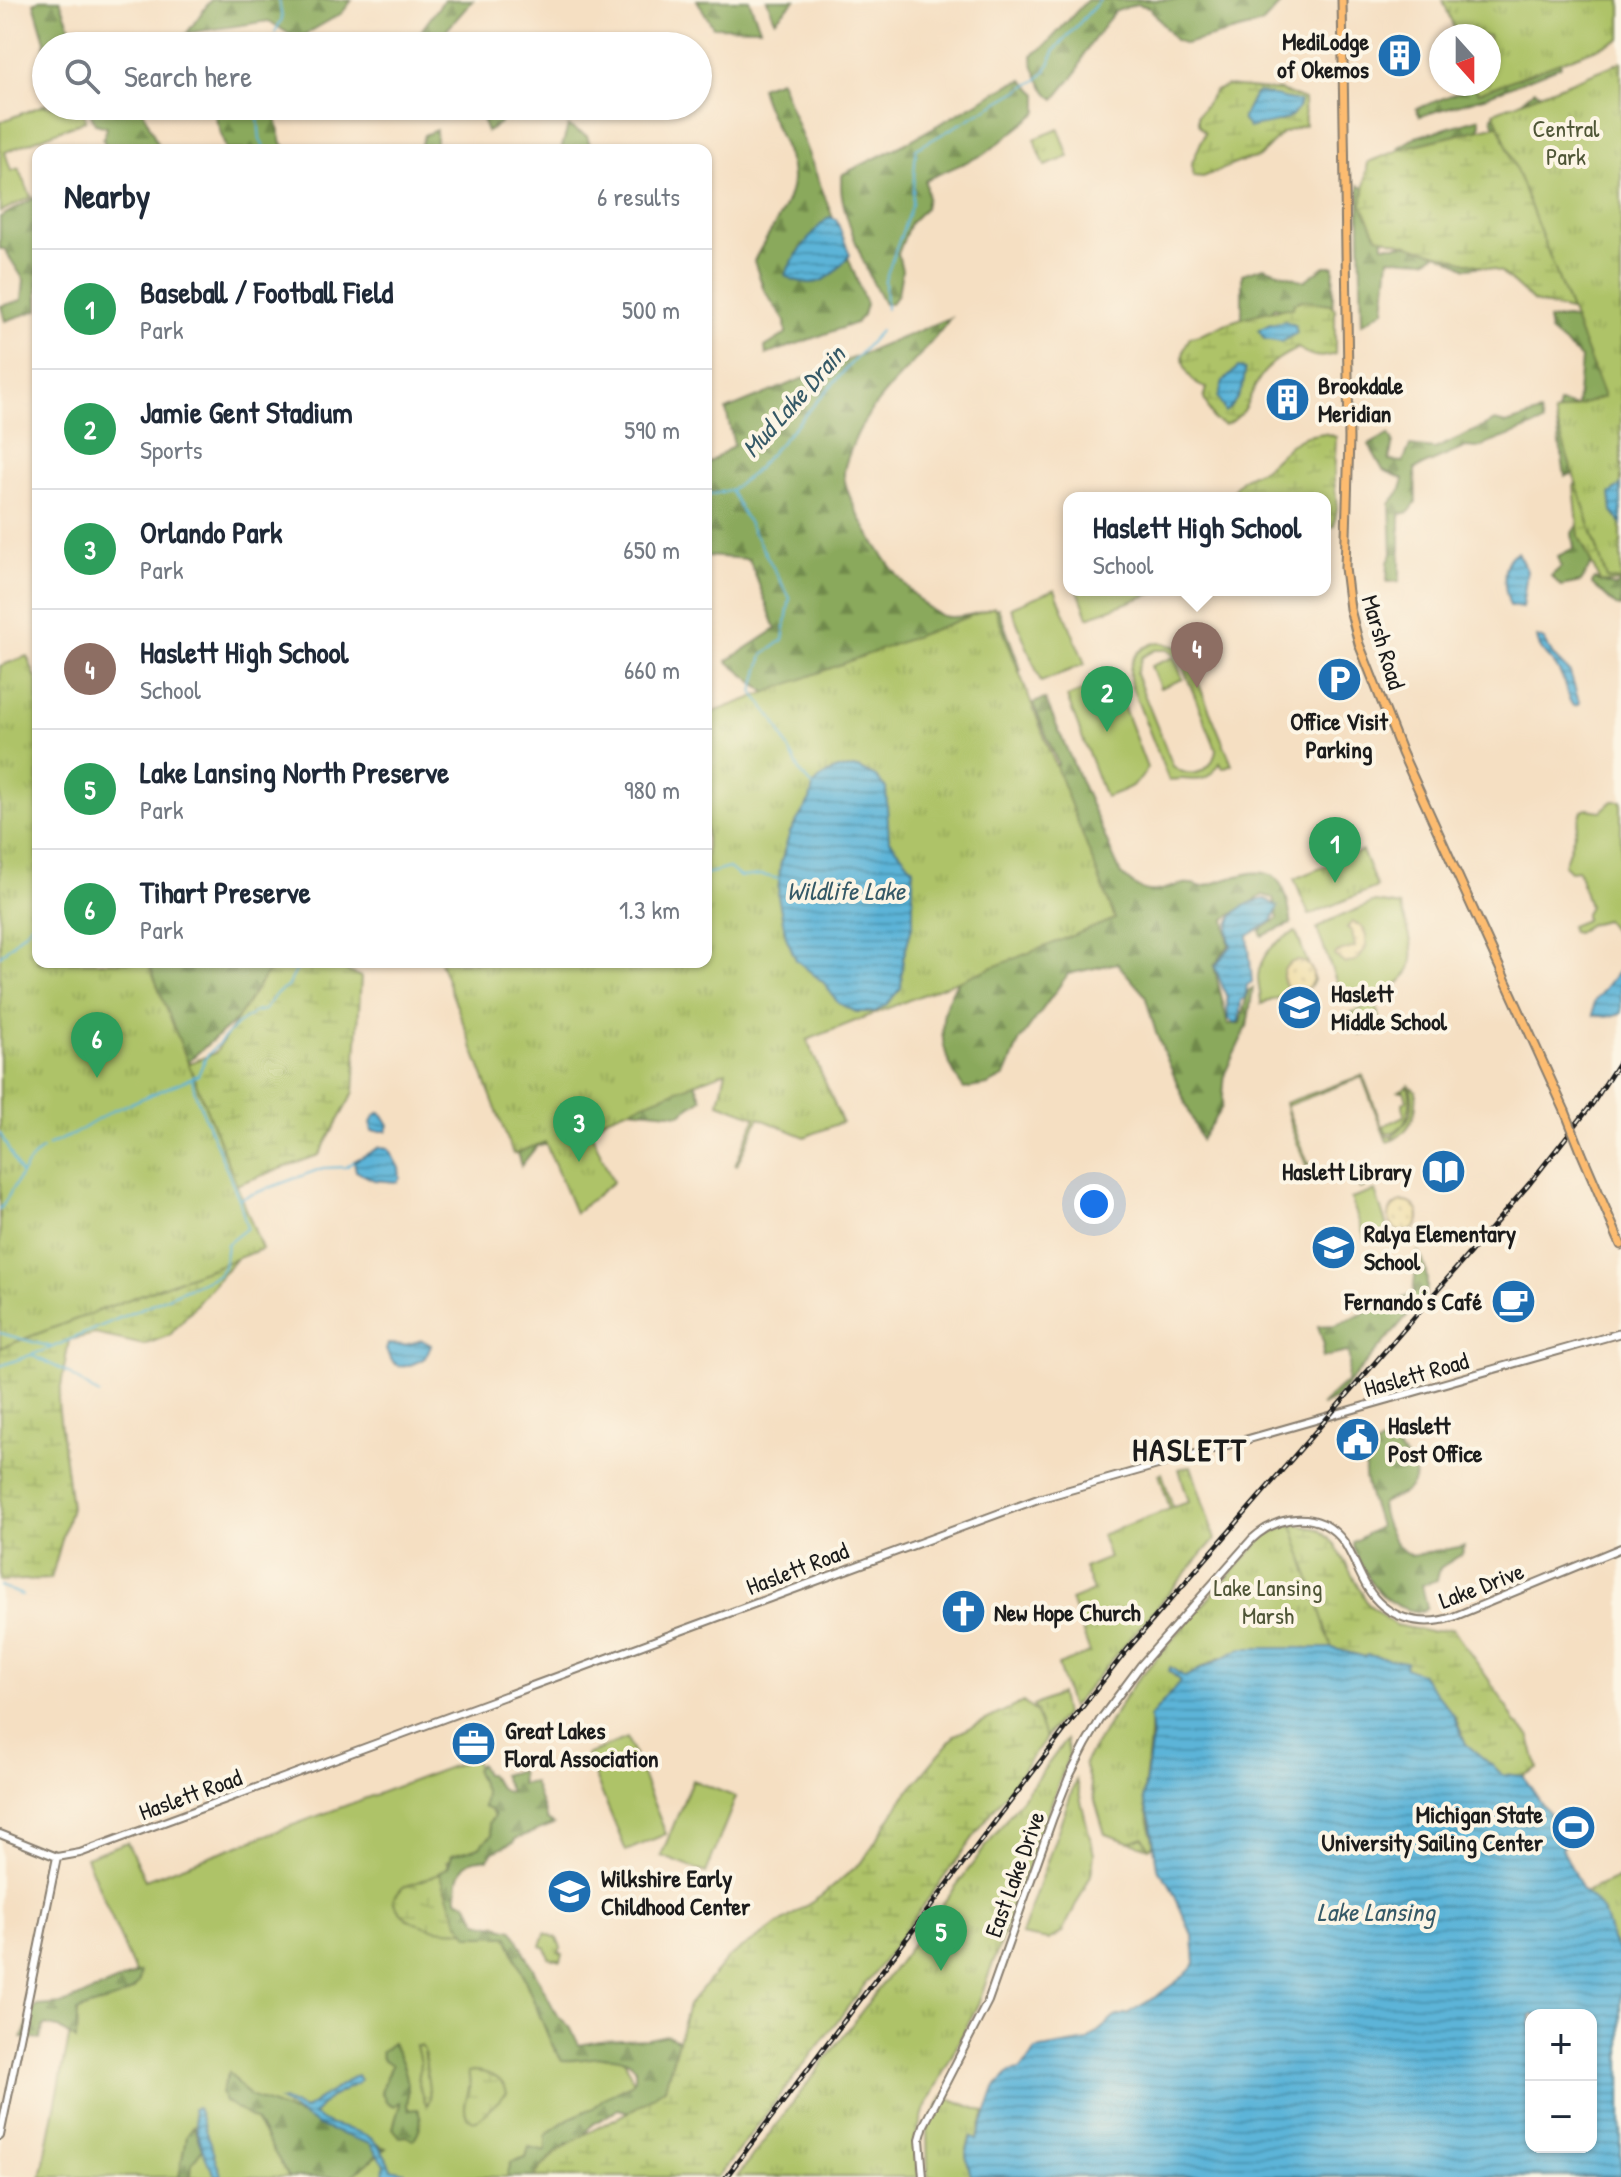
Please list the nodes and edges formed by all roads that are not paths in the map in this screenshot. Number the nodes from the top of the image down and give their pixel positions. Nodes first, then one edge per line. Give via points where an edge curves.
1 (1342, 0) edge
2 (1621, 1245) edge
3 (1621, 1333) edge
4 (1621, 1548) edge
5 (1077, 1760) joint
6 (0, 1834) edge
7 (57, 1857) junction
8 (0, 2136) edge
9 (923, 2177) edge

1 - 2 main road, Marsh Road, bridge via 1349,439 1345,568 1350,609 1402,753
3 - 7 street, Haslett Road via 1024,1503 387,1742
4 - 5 street, Lake Drive via 1453,1617 1425,1622 1396,1615 1378,1602 1334,1531 1297,1517 1278,1522 1244,1546 1141,1665
5 - 9 street, East Lake Drive via 988,2001 924,2125
6 - 7 street
7 - 8 street

